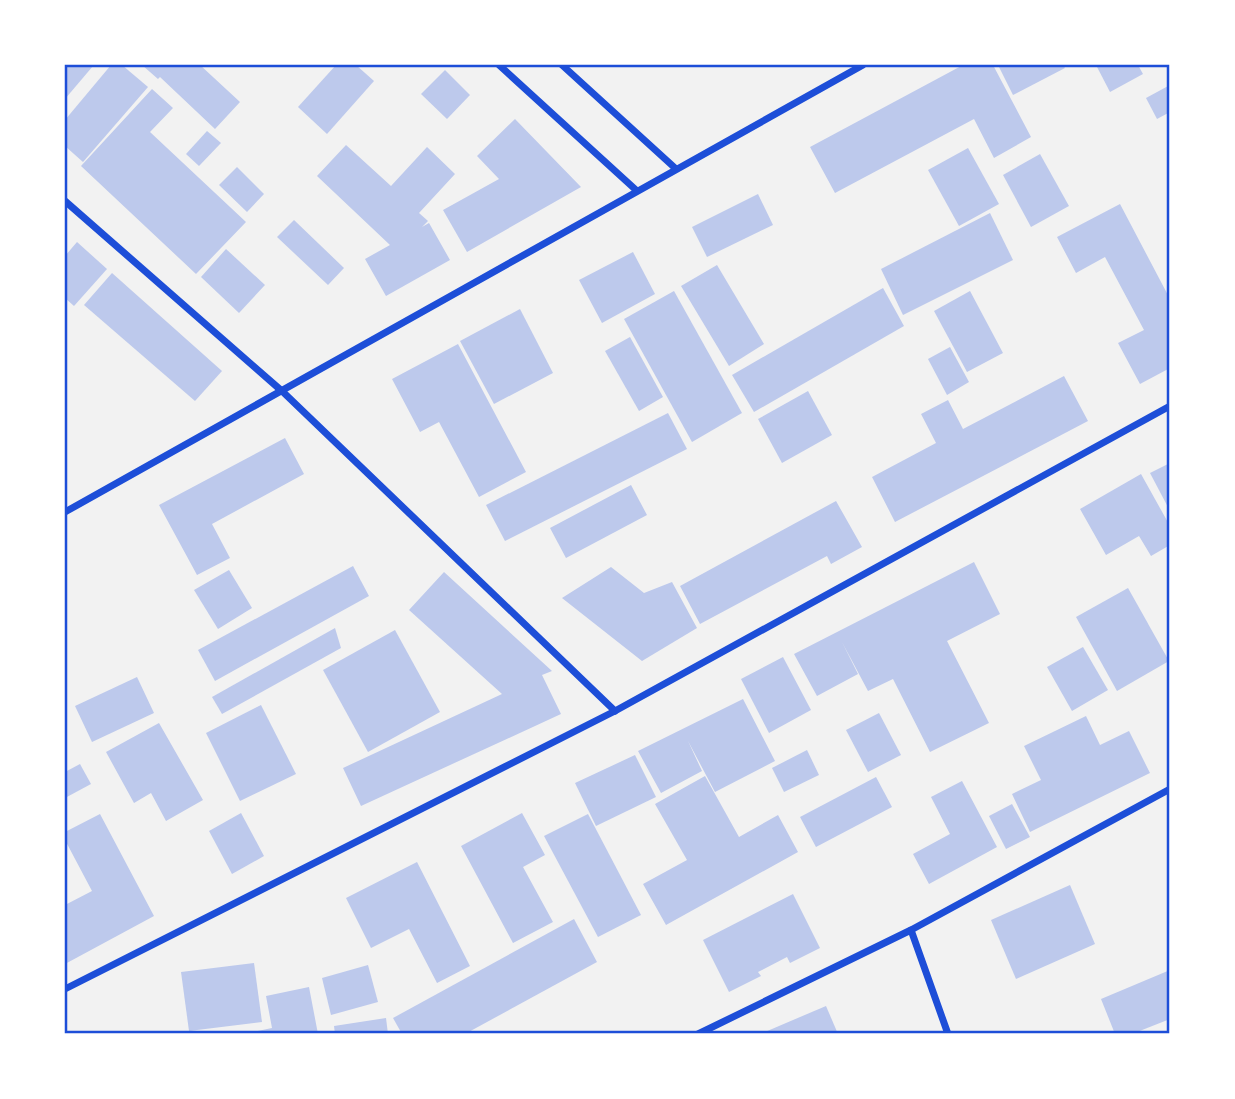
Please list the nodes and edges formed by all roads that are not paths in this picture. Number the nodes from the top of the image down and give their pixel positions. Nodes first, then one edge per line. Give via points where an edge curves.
1 (499, 65) edge
2 (562, 65) edge
3 (863, 65) edge
4 (675, 168) junction
5 (636, 190) junction
6 (65, 201) edge
7 (283, 392) junction
8 (1170, 407) edge
9 (65, 512) edge
10 (615, 711) junction
11 (1170, 789) edge
12 (911, 930) junction
13 (65, 989) edge
14 (698, 1034) edge
15 (948, 1034) edge

1 - 5 street
2 - 4 street
3 - 4 street
4 - 5 street
5 - 7 street
6 - 7 street
7 - 9 street
7 - 10 street
8 - 10 street
10 - 13 street
11 - 12 street
12 - 14 street
12 - 15 street

